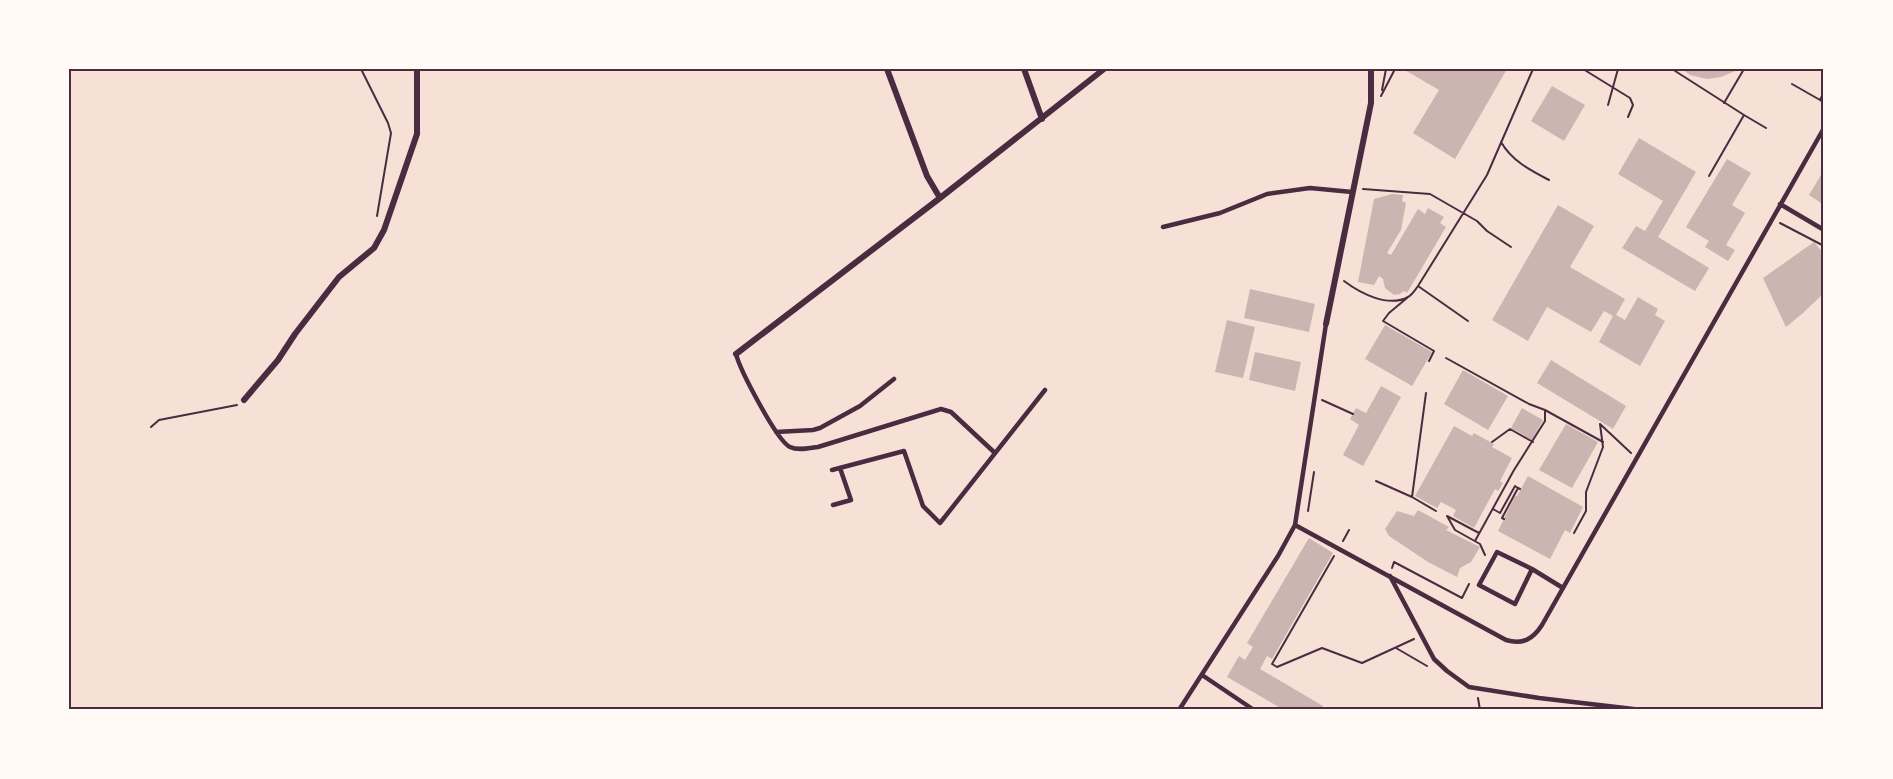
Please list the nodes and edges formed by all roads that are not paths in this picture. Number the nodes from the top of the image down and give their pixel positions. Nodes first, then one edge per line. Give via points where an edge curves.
1 (417, 69) edge
2 (887, 69) edge
3 (1024, 69) edge
4 (1104, 69) edge
5 (1371, 69) edge
6 (1042, 118) junction
7 (1824, 128) edge
8 (1352, 192) junction
9 (940, 198) junction
10 (1780, 204) junction
11 (1163, 227) dead end
12 (1824, 230) edge
13 (1326, 324) joint
14 (736, 354) joint
15 (894, 379) dead end
16 (1045, 390) dead end
17 (244, 400) road end
18 (776, 432) junction
19 (995, 453) junction
20 (840, 468) junction
21 (832, 470) dead end
22 (833, 505) dead end
23 (1295, 525) junction
24 (1532, 569) junction
25 (1390, 576) junction
26 (1563, 588) junction
27 (1202, 675) junction
28 (1179, 710) edge
29 (1254, 710) edge
30 (1642, 710) edge

1 - 17 street via 417,134 384,230 374,248 339,277
2 - 9 street via 927,176
3 - 6 street
4 - 6 street
5 - 8 street via 1371,103
6 - 9 street
7 - 10 lane
8 - 11 lane via 1310,188 1267,194 1220,213
8 - 13 street
9 - 14 street
10 - 12 lane
10 - 26 lane
13 - 23 lane
14 - 18 lane
15 - 18 lane via 860,406 820,428
16 - 19 lane
18 - 19 lane via 789,447 818,447 941,409 951,412
19 - 20 lane via 940,523 923,506 904,451
20 - 21 lane
20 - 22 lane via 851,500
23 - 25 lane
23 - 27 lane
24 - 24 lane via 1497,552 1479,585 1515,604
24 - 26 lane
25 - 26 lane via 1513,642 1525,641 1538,631
25 - 30 lane via 1434,659 1469,687
27 - 28 lane
27 - 29 lane

